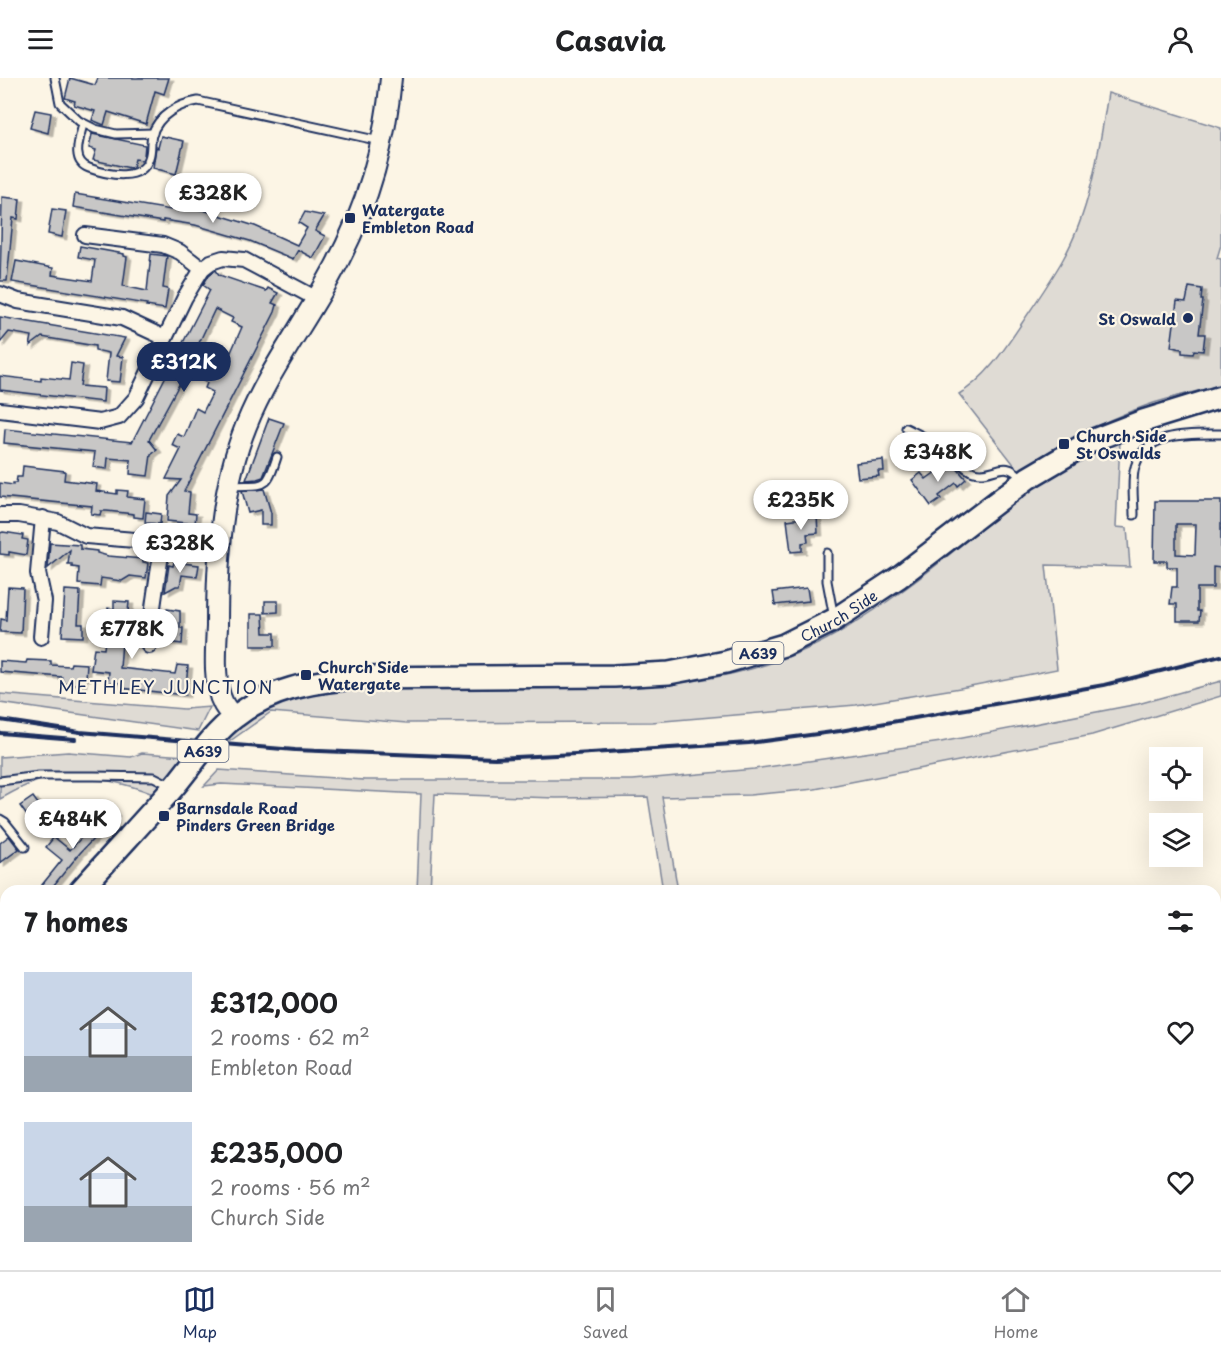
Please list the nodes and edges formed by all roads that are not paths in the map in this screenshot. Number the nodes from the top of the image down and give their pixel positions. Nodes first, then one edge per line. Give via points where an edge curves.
1 (55, 78) edge
2 (391, 78) edge
3 (83, 124) junction
4 (153, 133) junction
5 (382, 142) junction
6 (85, 235) dead end
7 (202, 269) junction
8 (0, 294) edge
9 (317, 299) junction
10 (165, 338) junction
11 (1221, 397) edge
12 (0, 410) edge
13 (1221, 427) edge
14 (906, 428) dead end
15 (1209, 434) junction
16 (1221, 434) edge
17 (278, 457) dead end
18 (1023, 481) junction
19 (229, 486) junction
20 (0, 515) edge
21 (1134, 515) dead end
22 (43, 518) junction
23 (163, 542) junction
24 (220, 547) junction
25 (827, 553) dead end
26 (834, 620) junction
27 (41, 637) dead end
28 (149, 646) dead end
29 (234, 717) junction
30 (0, 781) edge
31 (174, 787) junction
32 (0, 819) edge
33 (25, 847) dead end
34 (85, 885) edge

1 - 3 lane via 60,103
2 - 5 main road
3 - 4 lane via 116,134
3 - 4 lane via 78,156 84,165 128,176 147,163
4 - 5 lane via 167,113 198,101
5 - 9 main road via 356,224
6 - 7 street via 163,245
7 - 9 street via 223,258 244,260
7 - 10 street
8 - 10 street via 18,301 122,318
9 - 19 main road via 256,401
10 - 12 street via 135,398 119,417 100,422
11 - 18 main road, Church Side / A639 via 1121,428
13 - 15 lane
14 - 18 lane via 951,453 972,472 1008,468
15 - 16 lane
15 - 21 lane via 1164,438 1145,448 1135,468
17 - 19 lane via 270,480 265,483
18 - 26 main road, Church Side / A639 via 899,577
19 - 24 main road
20 - 22 street
22 - 23 street via 86,536
22 - 27 street via 38,573 44,601
23 - 24 street
23 - 28 street
24 - 29 main road via 218,682 222,702
25 - 26 lane
26 - 29 main road, Church Side / A639 via 784,645 669,673 354,678 292,687
29 - 31 main road, A639
30 - 31 lane via 39,776 154,777
31 - 34 main road, A639
32 - 33 lane

